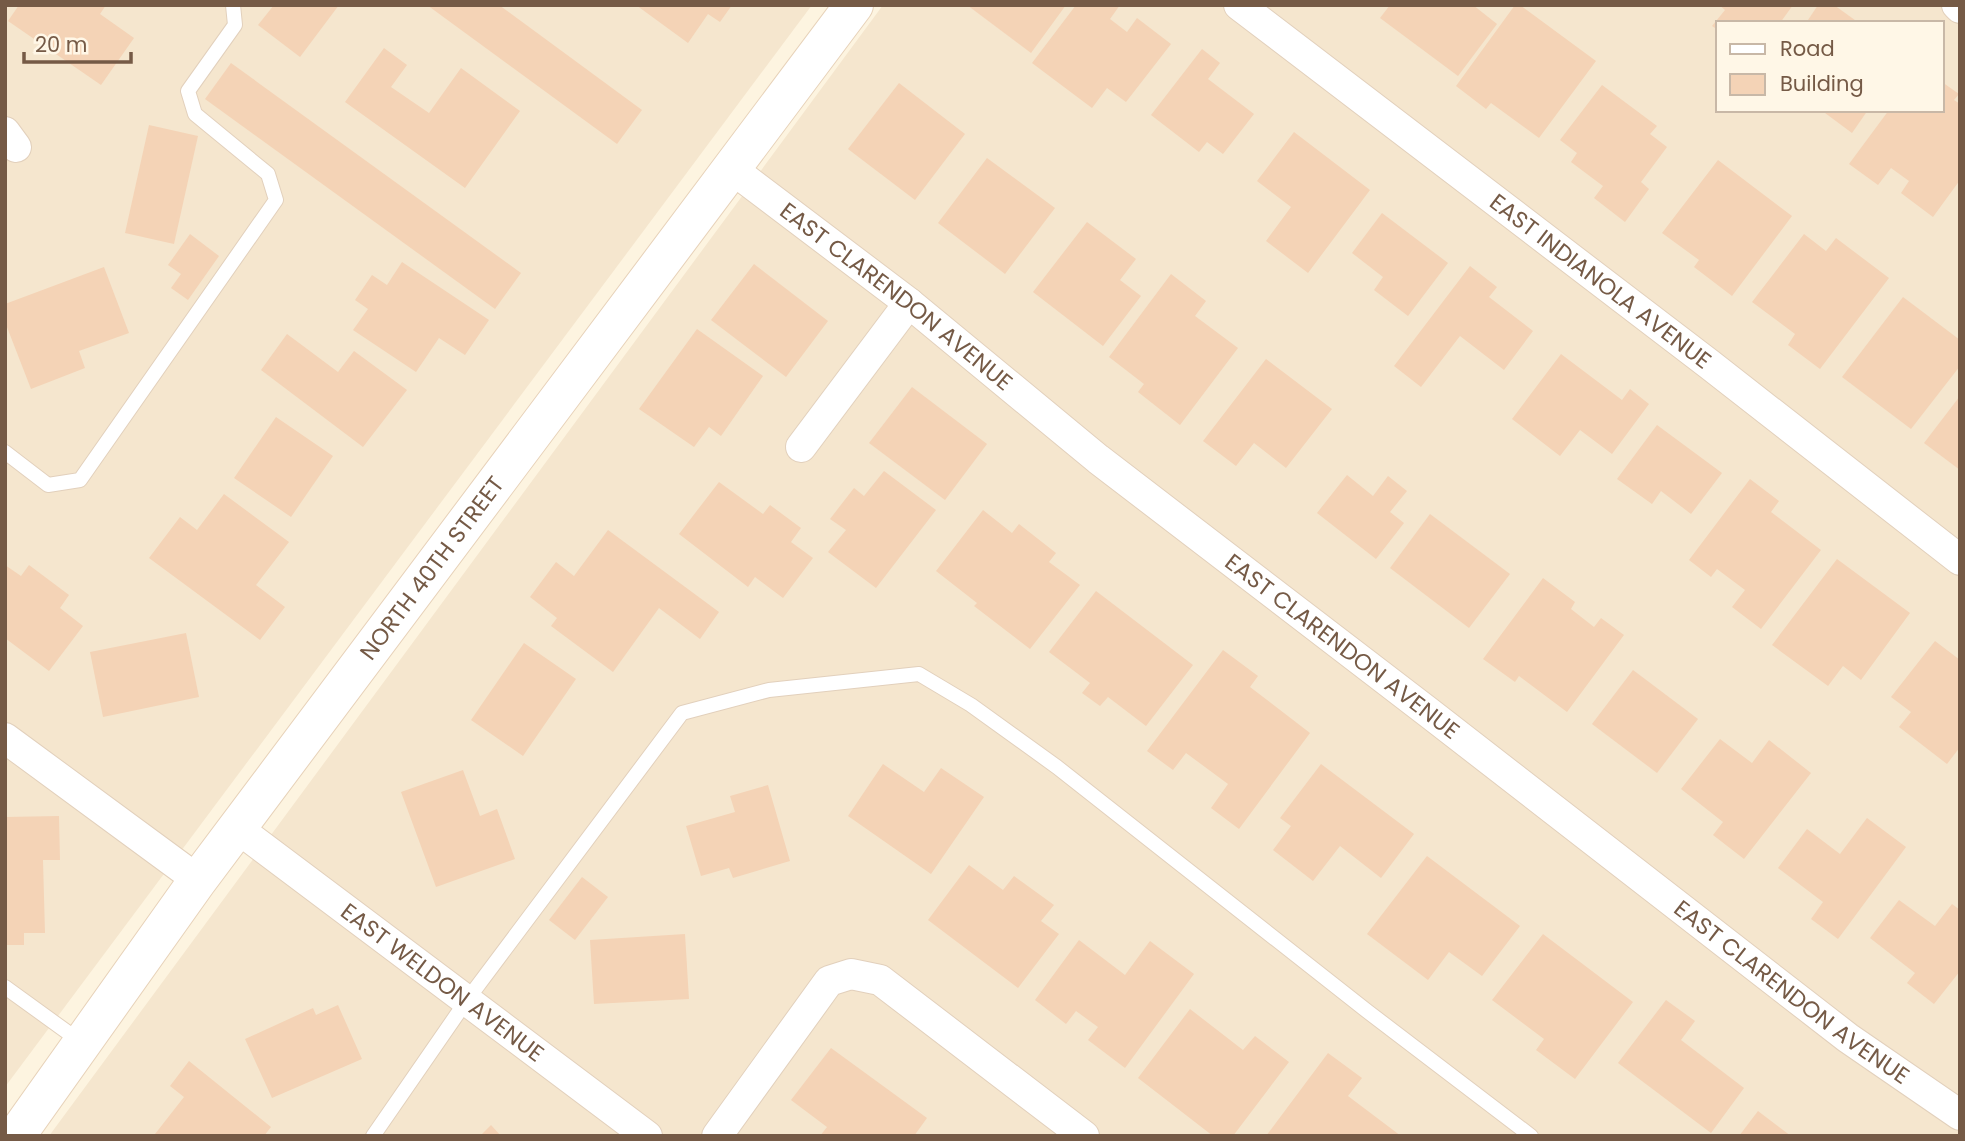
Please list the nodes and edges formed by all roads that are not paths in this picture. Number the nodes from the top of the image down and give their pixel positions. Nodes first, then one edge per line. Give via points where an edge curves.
1 (233, 5) edge
2 (853, 5) edge
3 (1239, 5) edge
4 (732, 169) junction
5 (909, 303) junction
6 (801, 447) dead end
7 (5, 452) edge
8 (1960, 560) edge
9 (5, 738) edge
10 (237, 828) junction
11 (198, 880) junction
12 (5, 987) edge
13 (467, 1000) junction
14 (82, 1043) junction
15 (1960, 1115) edge
16 (16, 1136) edge
17 (373, 1136) edge
18 (647, 1136) edge
19 (717, 1136) edge
20 (1084, 1136) edge
21 (1531, 1136) edge

1 - 7 lane via 235,24 188,91 195,114 268,174 276,200 80,480 48,485
2 - 4 main road, NORTH 40TH STREET
3 - 8 street, EAST INDIANOLA AVENUE
4 - 5 street, EAST CLARENDON AVENUE
4 - 10 main road, NORTH 40TH STREET
5 - 6 street
5 - 15 street, EAST CLARENDON AVENUE via 1098,459 1848,1038
9 - 11 street
10 - 11 main road, NORTH 40TH STREET
10 - 13 street, EAST WELDON AVENUE
11 - 14 main road, NORTH 40TH STREET
12 - 14 lane
13 - 17 lane
13 - 18 street, EAST WELDON AVENUE
13 - 21 lane via 681,713 769,690 919,674 1057,767
14 - 16 main road, NORTH 40TH STREET
19 - 20 street via 829,981 851,974 880,980

